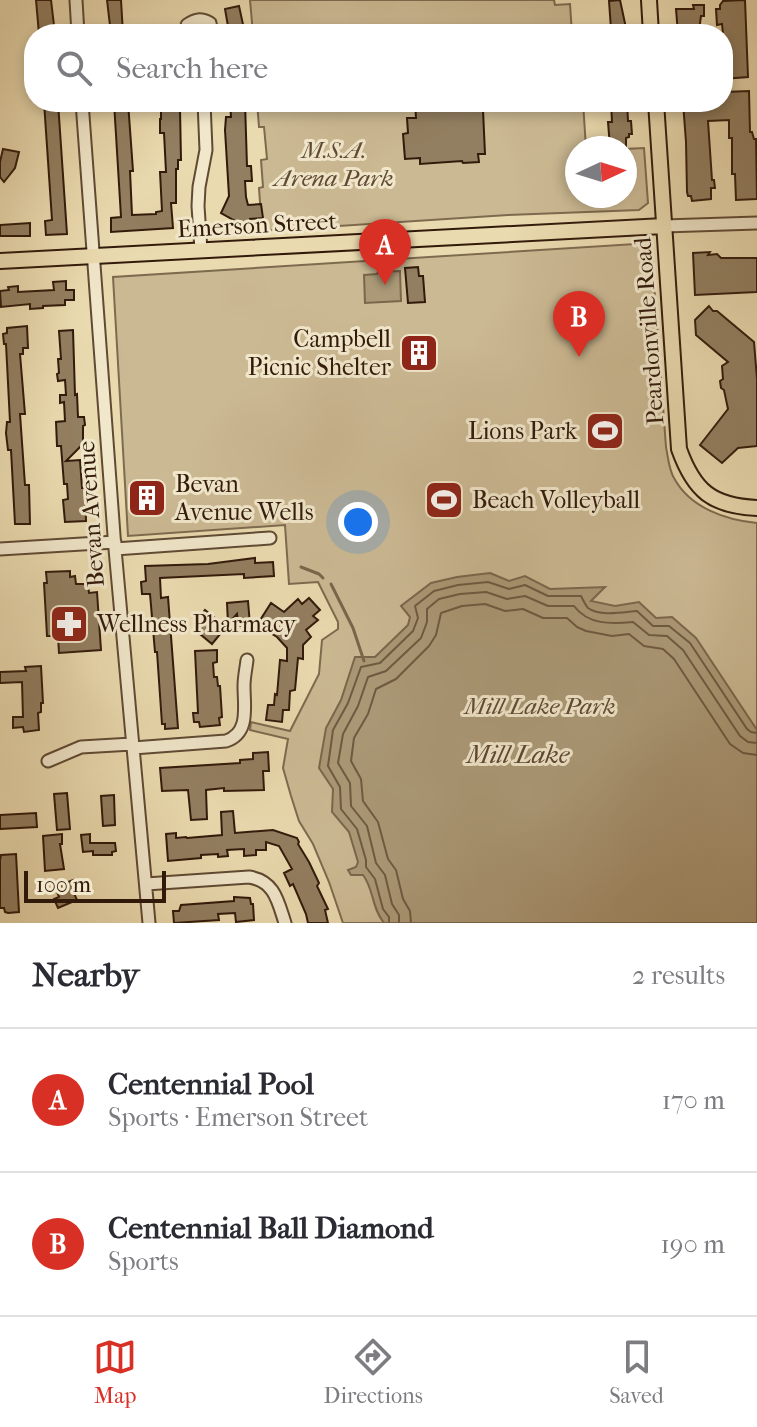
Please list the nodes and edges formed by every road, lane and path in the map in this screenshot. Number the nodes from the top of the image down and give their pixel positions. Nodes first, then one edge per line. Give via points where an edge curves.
1 (76, 0) edge
2 (649, 0) edge
3 (77, 24) edge
4 (188, 24) edge
5 (210, 24) edge
6 (650, 24) edge
7 (83, 112) edge
8 (204, 112) edge
9 (657, 112) edge
10 (757, 223) edge
11 (664, 226) junction
12 (201, 250) junction
13 (93, 256) junction
14 (0, 261) edge
15 (757, 508) edge
16 (270, 538) dead end
17 (115, 546) junction
18 (0, 549) edge
19 (247, 660) dead end
20 (132, 746) junction
21 (48, 761) dead end
22 (146, 884) junction
23 (149, 923) edge
24 (285, 923) edge

1 - 3 street
2 - 6 main road
4 - 5 street
7 - 13 street, Bevan Avenue
8 - 12 street via 206,150 198,206
9 - 11 main road, Peardonville Road
10 - 11 street, Emerson Street
11 - 12 main road, Emerson Street
11 - 15 main road, Peardonville Road via 679,449 698,487 716,500
12 - 13 main road, Emerson Street
13 - 14 main road, Emerson Street
13 - 17 street, Bevan Avenue
16 - 17 street
17 - 18 street
17 - 20 street, Bevan Avenue
19 - 20 street via 244,717 233,739
20 - 21 street via 81,747
20 - 22 street, Bevan Avenue
22 - 23 street, Bevan Avenue
22 - 24 street via 259,878 274,893

